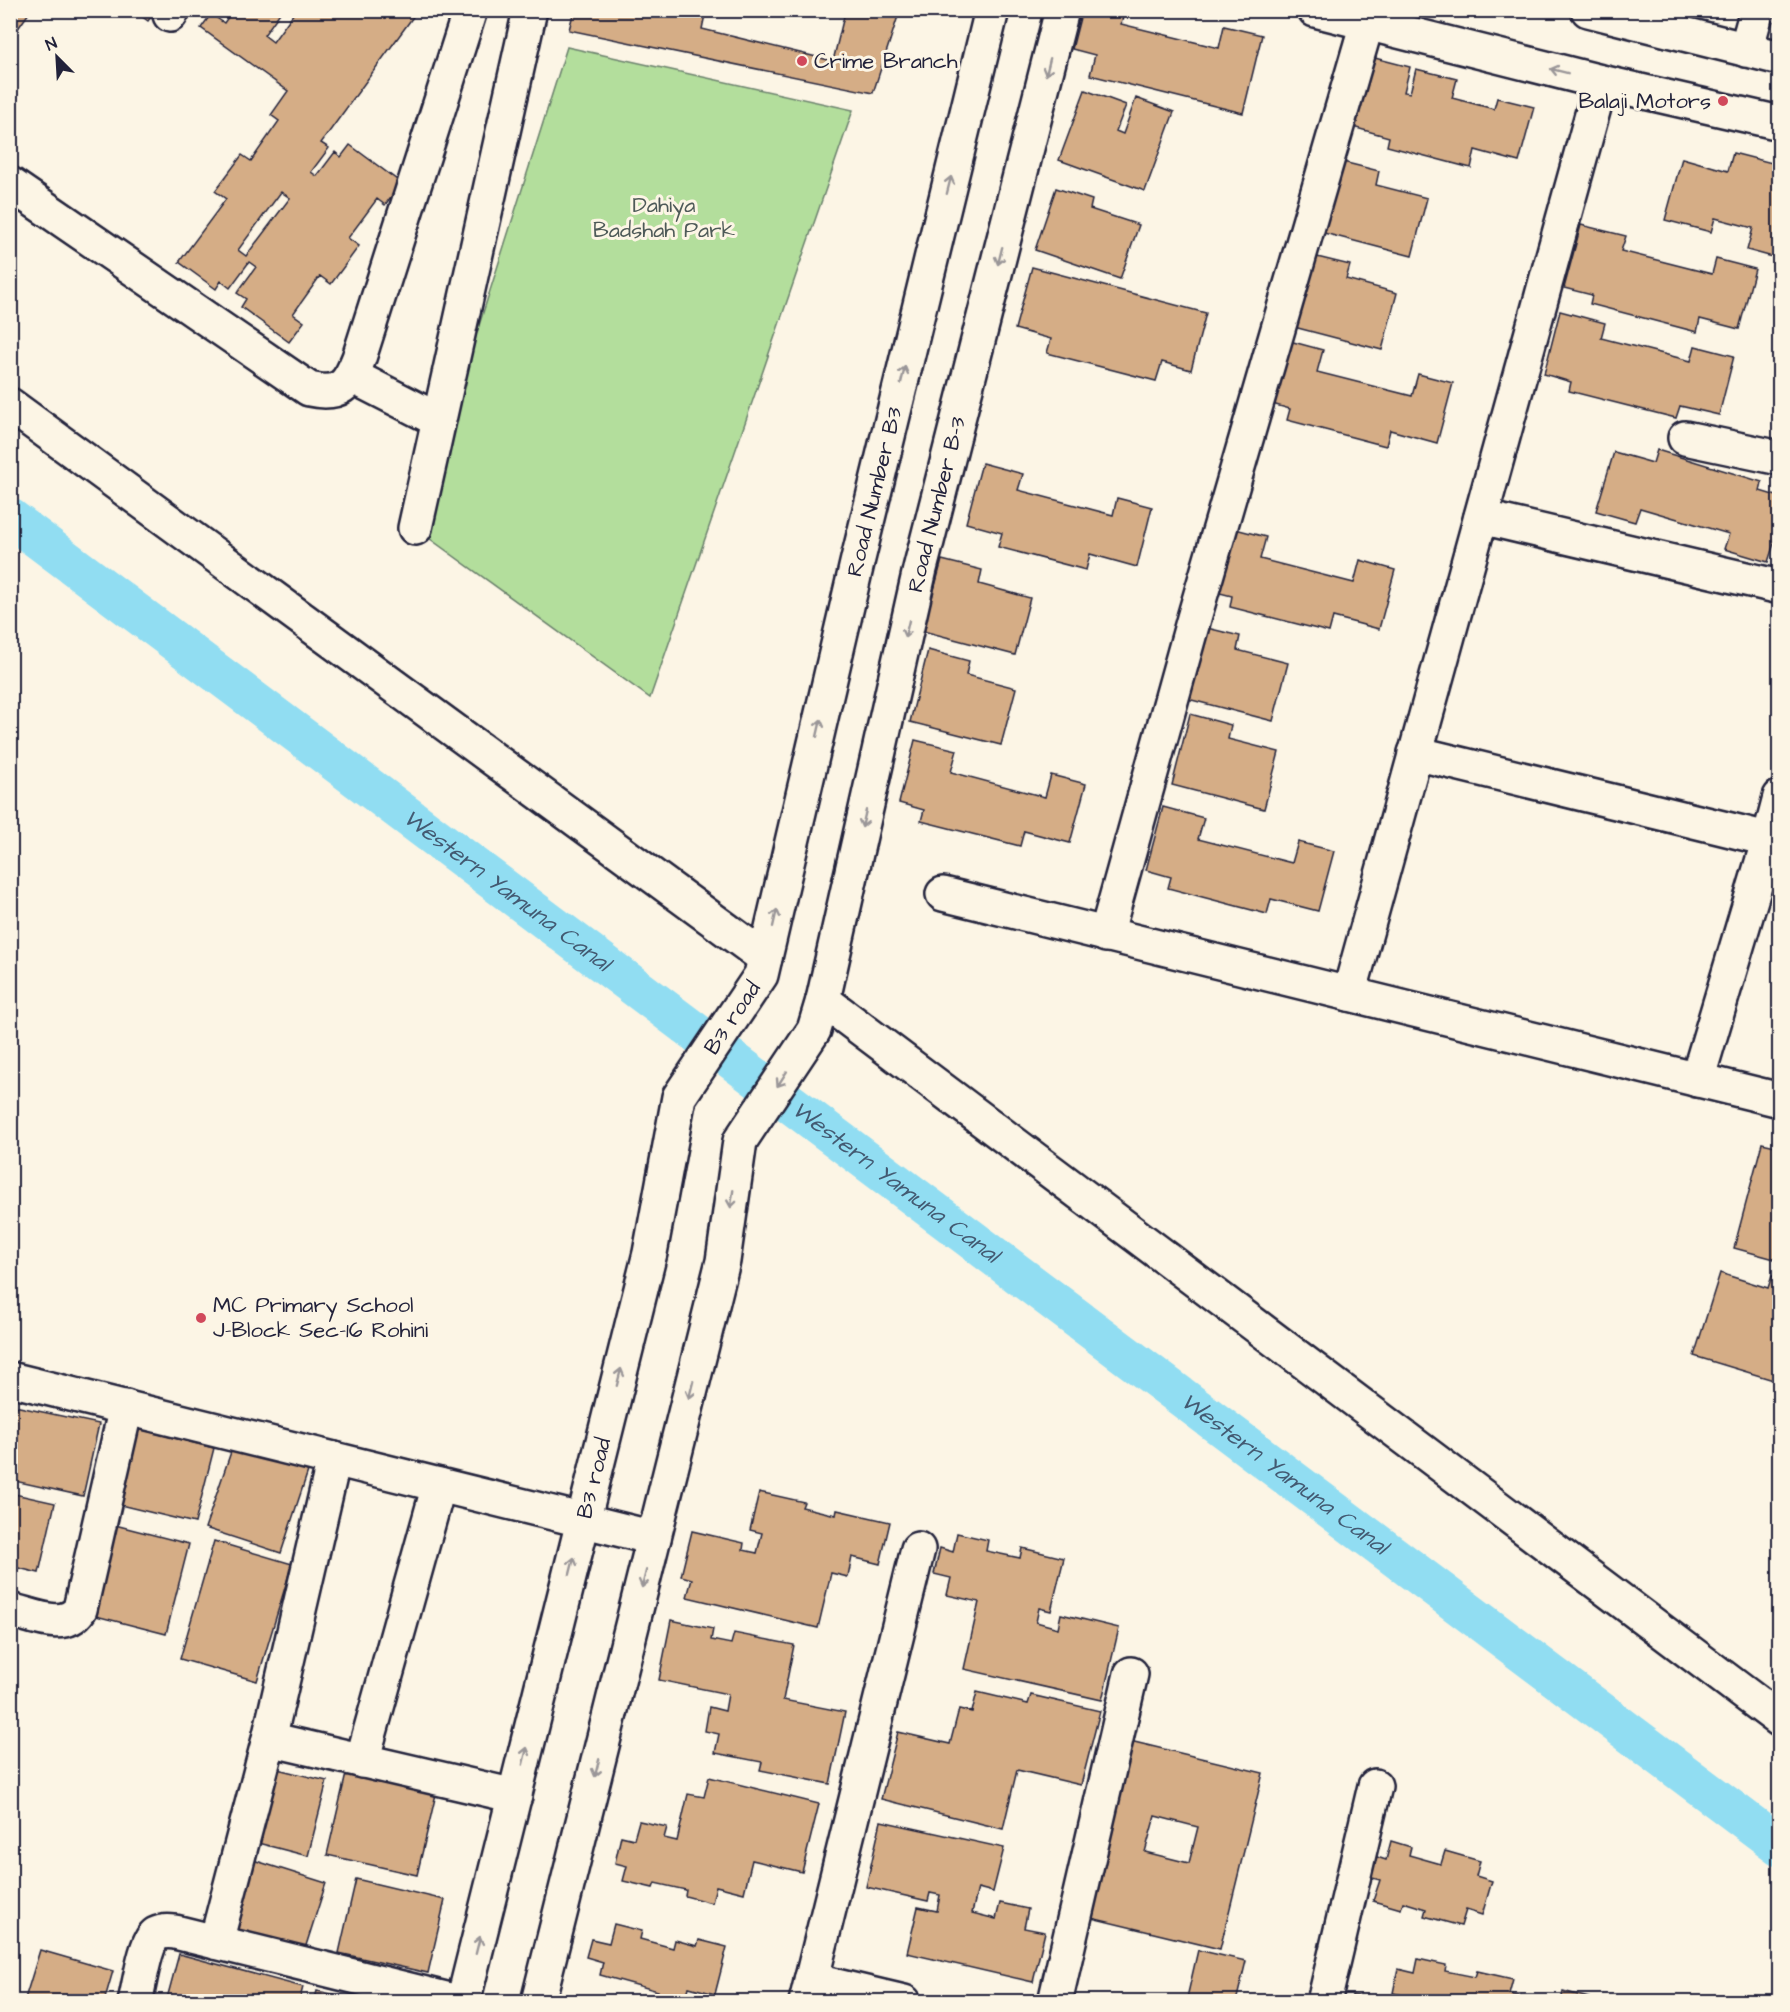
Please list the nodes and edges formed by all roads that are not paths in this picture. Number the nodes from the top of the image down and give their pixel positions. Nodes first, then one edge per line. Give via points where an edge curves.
1 (470, 10) edge
2 (530, 10) edge
3 (992, 10) edge
4 (1062, 10) edge
5 (1316, 10) edge
6 (1588, 10) edge
7 (1757, 10) edge
8 (1367, 23) junction
9 (1700, 24) edge
10 (1746, 50) junction
11 (1779, 58) edge
12 (1601, 82) junction
13 (1779, 123) edge
14 (10, 184) edge
15 (352, 376) junction
16 (10, 405) edge
17 (438, 420) junction
18 (1685, 438) dead end
19 (1779, 458) edge
20 (1481, 517) junction
21 (415, 528) dead end
22 (1779, 587) edge
23 (1415, 753) junction
24 (1779, 797) edge
25 (1774, 841) edge
26 (943, 894) dead end
27 (1106, 935) junction
28 (764, 966) junction
29 (1349, 994) junction
30 (818, 1015) junction
31 (1697, 1080) junction
32 (1779, 1100) edge
33 (10, 1379) edge
34 (126, 1407) junction
35 (334, 1459) junction
36 (439, 1485) junction
37 (583, 1521) junction
38 (654, 1538) junction
39 (918, 1549) dead end
40 (10, 1610) edge
41 (1131, 1674) dead end
42 (1779, 1720) edge
43 (269, 1738) junction
44 (362, 1761) junction
45 (1375, 1786) dead end
46 (515, 1796) junction
47 (216, 1942) junction
48 (808, 1990) edge
49 (135, 2001) edge
50 (458, 2001) edge
51 (463, 2001) edge
52 (538, 2001) edge
53 (904, 2001) edge
54 (1055, 2001) edge
55 (1324, 2001) edge

1 - 15 street
2 - 17 street
28 -> 3 street, Road Number B3
4 -> 30 street, Road Number B-3 via 920,568
5 - 8 street
6 - 9 street
7 - 10 street
12 -> 8 street
8 - 27 street
9 - 10 street
10 - 11 street
12 - 13 street
12 - 20 street
14 - 15 street via 309,388 325,392 341,388
15 - 17 street
16 - 28 street
17 - 21 street
18 - 19 street
20 - 22 street
20 - 23 street
23 - 25 street
23 - 29 street
24 - 25 street
25 - 31 street
26 - 27 street
27 - 29 street
37 -> 28 street, B3 road via 650,1252 679,1097
29 - 31 street
30 -> 38 street via 740,1142 723,1261
30 - 42 street
31 - 32 street
33 - 34 street
34 - 35 street
34 - 40 street via 80,1609 75,1616 56,1621
35 - 36 street
35 - 43 street
36 - 37 street
36 - 44 street
37 - 38 street
46 -> 37 street, B3 road
38 -> 52 street
39 - 48 street
41 - 54 street
43 - 44 street
43 - 47 street
44 - 46 street
45 - 55 street
51 -> 46 street, B3 road
47 - 49 street via 175,1932 154,1935
47 - 50 street
48 - 53 street

